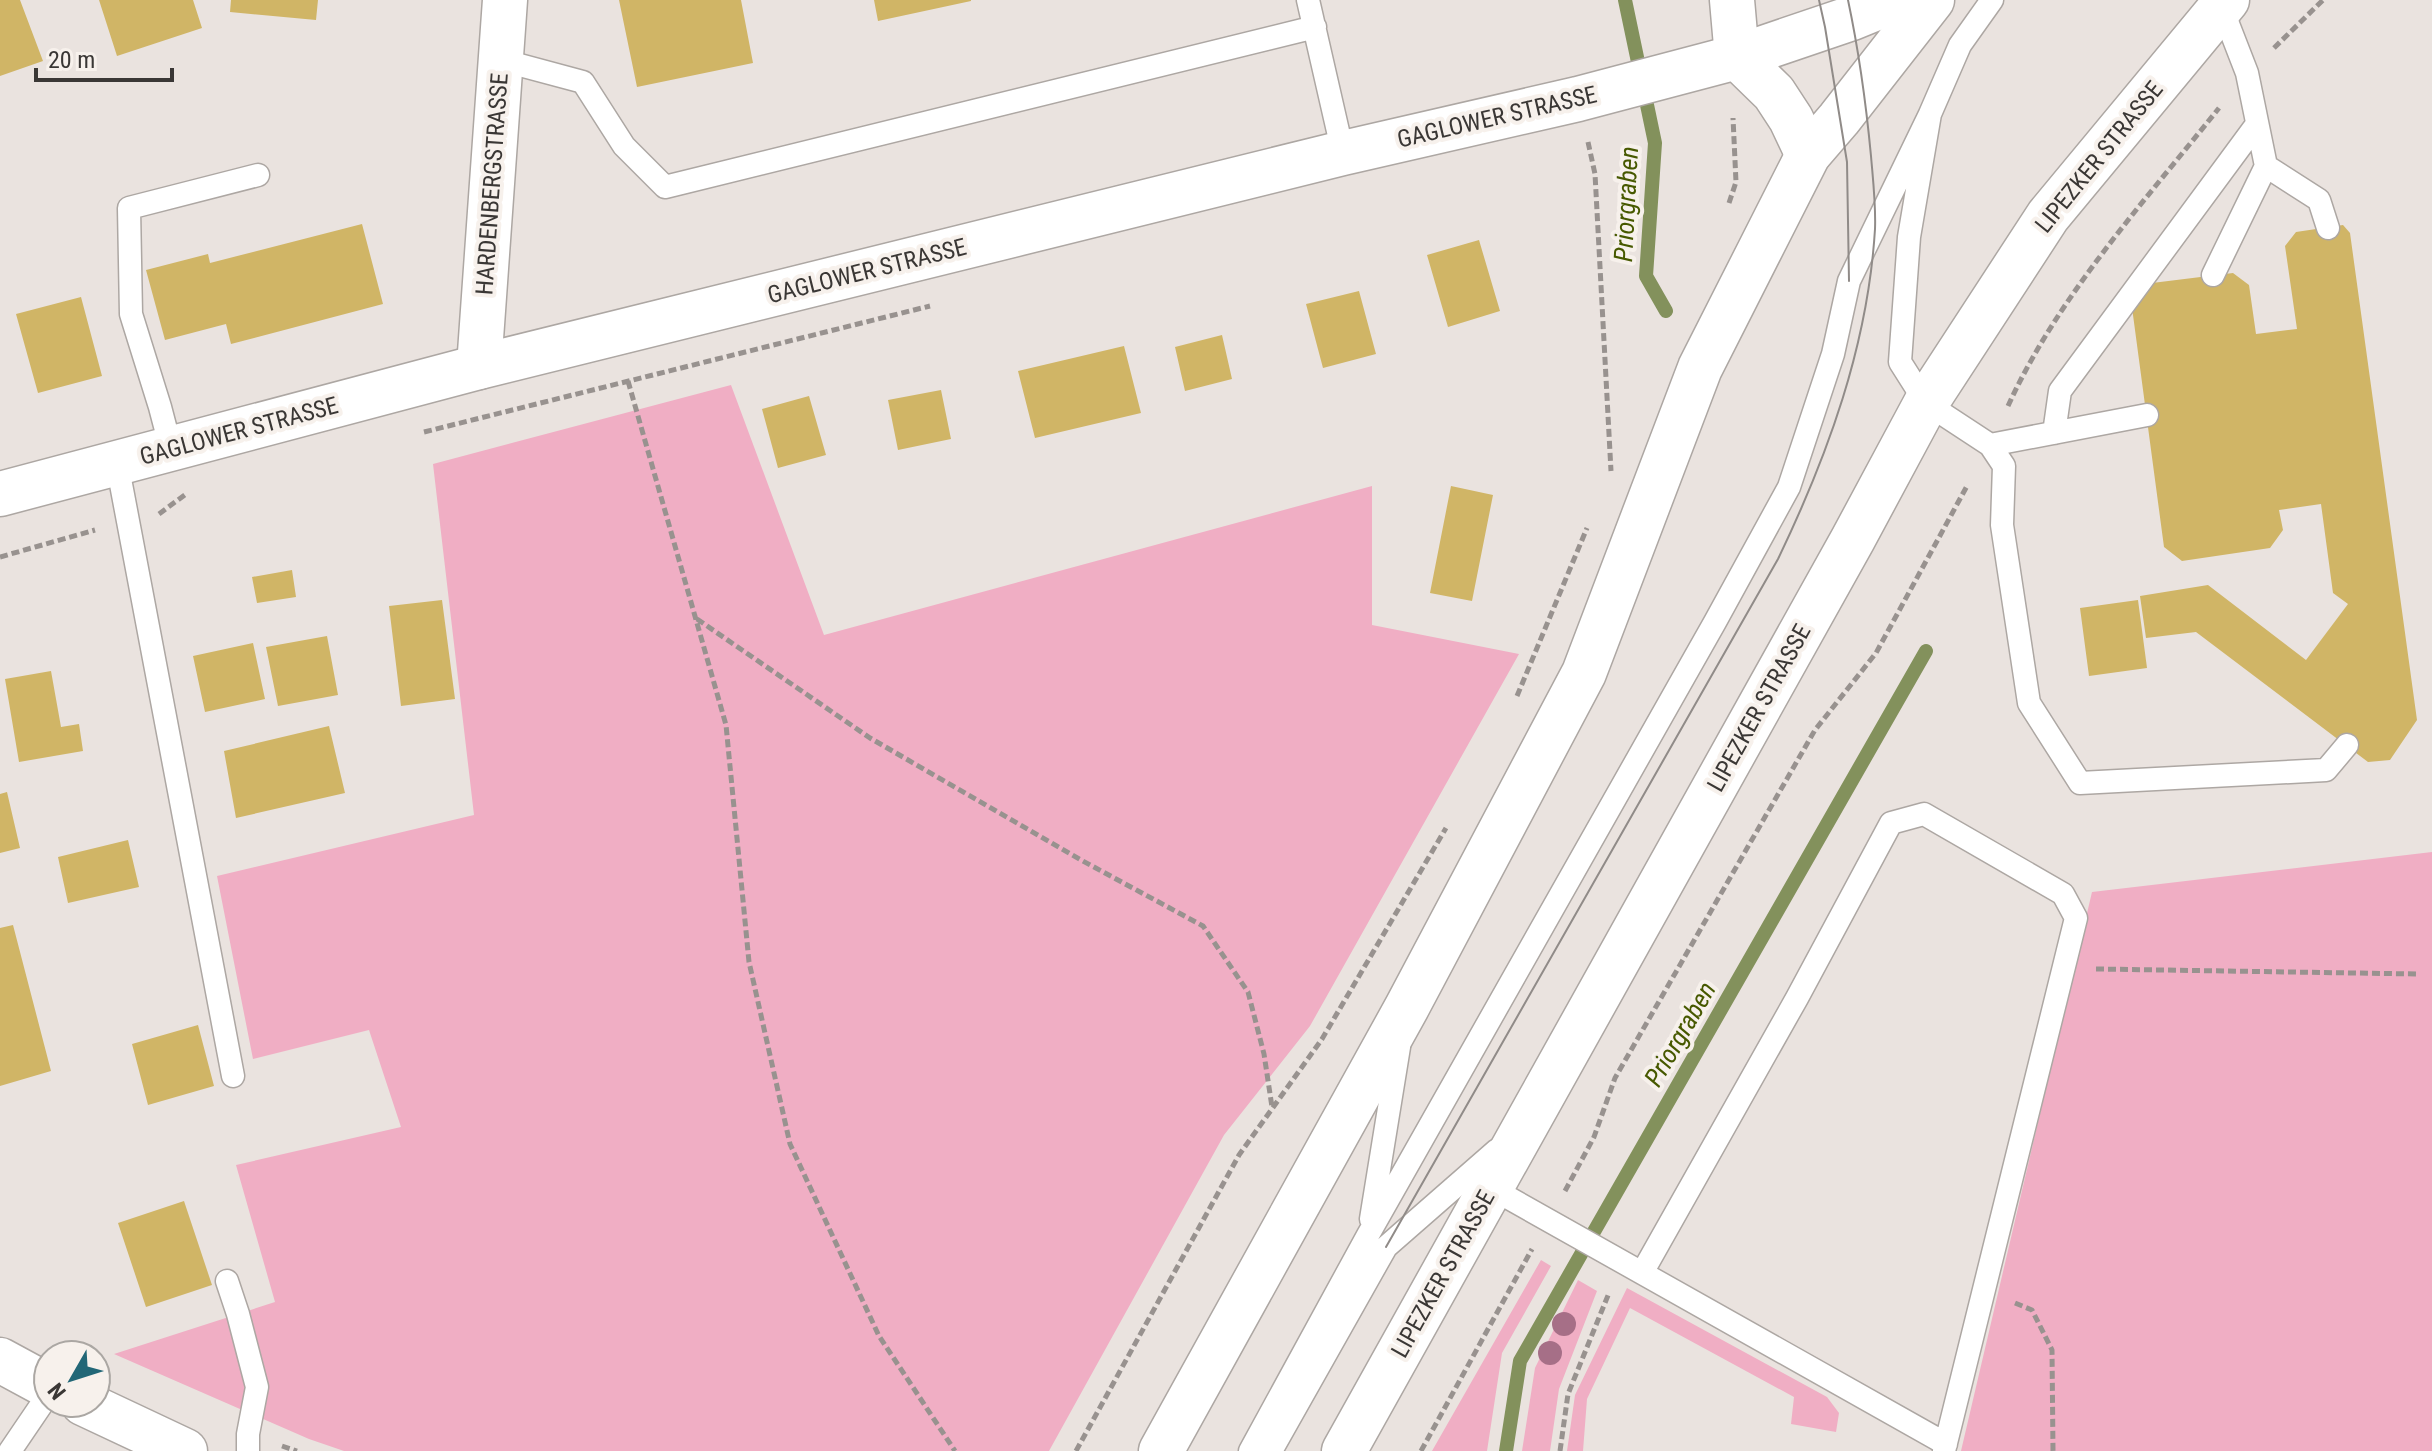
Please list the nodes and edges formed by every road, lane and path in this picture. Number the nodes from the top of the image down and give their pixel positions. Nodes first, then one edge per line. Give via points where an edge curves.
1 (505, 0) edge
2 (1308, 0) edge
3 (1732, 0) edge
4 (1896, 0) edge
5 (1932, 0) edge
6 (1992, 0) edge
7 (2323, 0) edge
8 (2224, 3) edge
9 (1315, 27) junction
10 (1737, 57) junction
11 (501, 60) junction
12 (2247, 73) junction
13 (1930, 114) junction
14 (2257, 124) junction
15 (1585, 129) dead end
16 (1343, 153) junction
17 (1808, 155) junction
18 (2266, 166) junction
19 (258, 175) dead end
20 (2328, 228) dead end
21 (2213, 275) dead end
22 (943, 303) dead end
23 (611, 335) junction
24 (479, 367) junction
25 (628, 381) junction
26 (1926, 403) junction
27 (2147, 415) dead end
28 (2054, 433) junction
29 (417, 434) dead end
30 (1990, 445) junction
31 (171, 449) junction
32 (117, 463) junction
33 (1611, 471) dead end
34 (191, 490) dead end
35 (0, 494) edge
36 (1592, 515) dead end
37 (128, 522) junction
38 (0, 557) edge
39 (696, 619) junction
40 (1513, 706) dead end
41 (2347, 745) dead end
42 (1451, 821) dead end
43 (2063, 968) junction
44 (2419, 974) dead end
45 (1404, 1012) junction
46 (233, 1076) dead end
47 (1272, 1108) junction
48 (1522, 1128) junction
49 (1491, 1188) junction
50 (1549, 1220) junction
51 (1368, 1235) junction
52 (1633, 1268) junction
53 (227, 1281) dead end
54 (1985, 1290) junction
55 (0, 1360) edge
56 (32, 1377) edge
57 (112, 1417) edge
58 (32, 1419) edge
59 (1945, 1447) edge
60 (10, 1451) edge
61 (185, 1451) edge
62 (248, 1451) edge
63 (955, 1451) edge
64 (1076, 1451) edge
65 (1161, 1451) edge
66 (1250, 1451) edge
67 (1271, 1451) edge
68 (1344, 1451) edge
69 (1421, 1451) edge
70 (1560, 1451) edge
71 (2053, 1451) edge

1 - 11 main road, HARDENBERGSTRASSE
2 - 9 lane
3 - 10 main road
4 - 10 main road, GAGLOWER STRASSE
5 - 17 main road
6 - 13 lane via 1960,45
7 - 12 path
8 - 12 lane
8 - 26 main road, LIPEZKER STRASSE via 2048,216
9 - 11 lane via 665,187 624,146 583,82
9 - 16 lane
10 - 16 main road, GAGLOWER STRASSE
10 - 17 main road via 1774,93
11 - 24 main road, HARDENBERGSTRASSE
12 - 14 lane
12 - 30 path via 2104,251 2027,364
13 - 26 lane via 1909,237 1900,362
13 - 51 lane via 1849,281 1833,354 1789,487
14 - 18 lane
14 - 28 lane via 2060,391
15 - 33 path via 1595,174
16 - 23 main road, GAGLOWER STRASSE
17 - 45 main road via 1700,368 1584,673
18 - 20 lane via 2319,200
18 - 21 lane
19 - 31 lane via 129,208 131,314
22 - 25 path
23 - 24 main road, GAGLOWER STRASSE
23 - 25 path
24 - 31 main road, GAGLOWER STRASSE
25 - 29 path
25 - 39 path
26 - 30 lane
26 - 48 main road, LIPEZKER STRASSE
27 - 28 lane
28 - 30 lane
30 - 41 lane via 2004,466 2002,525 2029,703 2080,783 2326,770
30 - 50 path via 1876,653 1815,730 1615,1078 1594,1137
31 - 32 main road, GAGLOWER STRASSE
32 - 35 main road, GAGLOWER STRASSE
32 - 37 lane
34 - 37 path via 163,513
36 - 40 path
37 - 38 path
37 - 46 lane
39 - 47 path via 870,738 1203,926 1248,992
39 - 63 path via 726,725 749,962 790,1144 879,1336
42 - 47 path via 1322,1039
43 - 44 path
43 - 52 lane via 2076,918 2063,894 1924,814 1891,823 1797,998
43 - 54 lane
45 - 51 lane
45 - 65 main road
47 - 64 path via 1239,1155
48 - 49 main road, LIPEZKER STRASSE
48 - 67 lane via 1386,1247
49 - 50 lane
49 - 68 main road, LIPEZKER STRASSE
50 - 52 lane
50 - 69 path
51 - 66 lane
52 - 59 lane
52 - 70 path via 1613,1285 1568,1394
53 - 62 lane via 257,1387
54 - 59 lane
54 - 71 path via 2032,1310 2052,1350
55 - 56 main road
57 - 61 main road
58 - 60 lane

